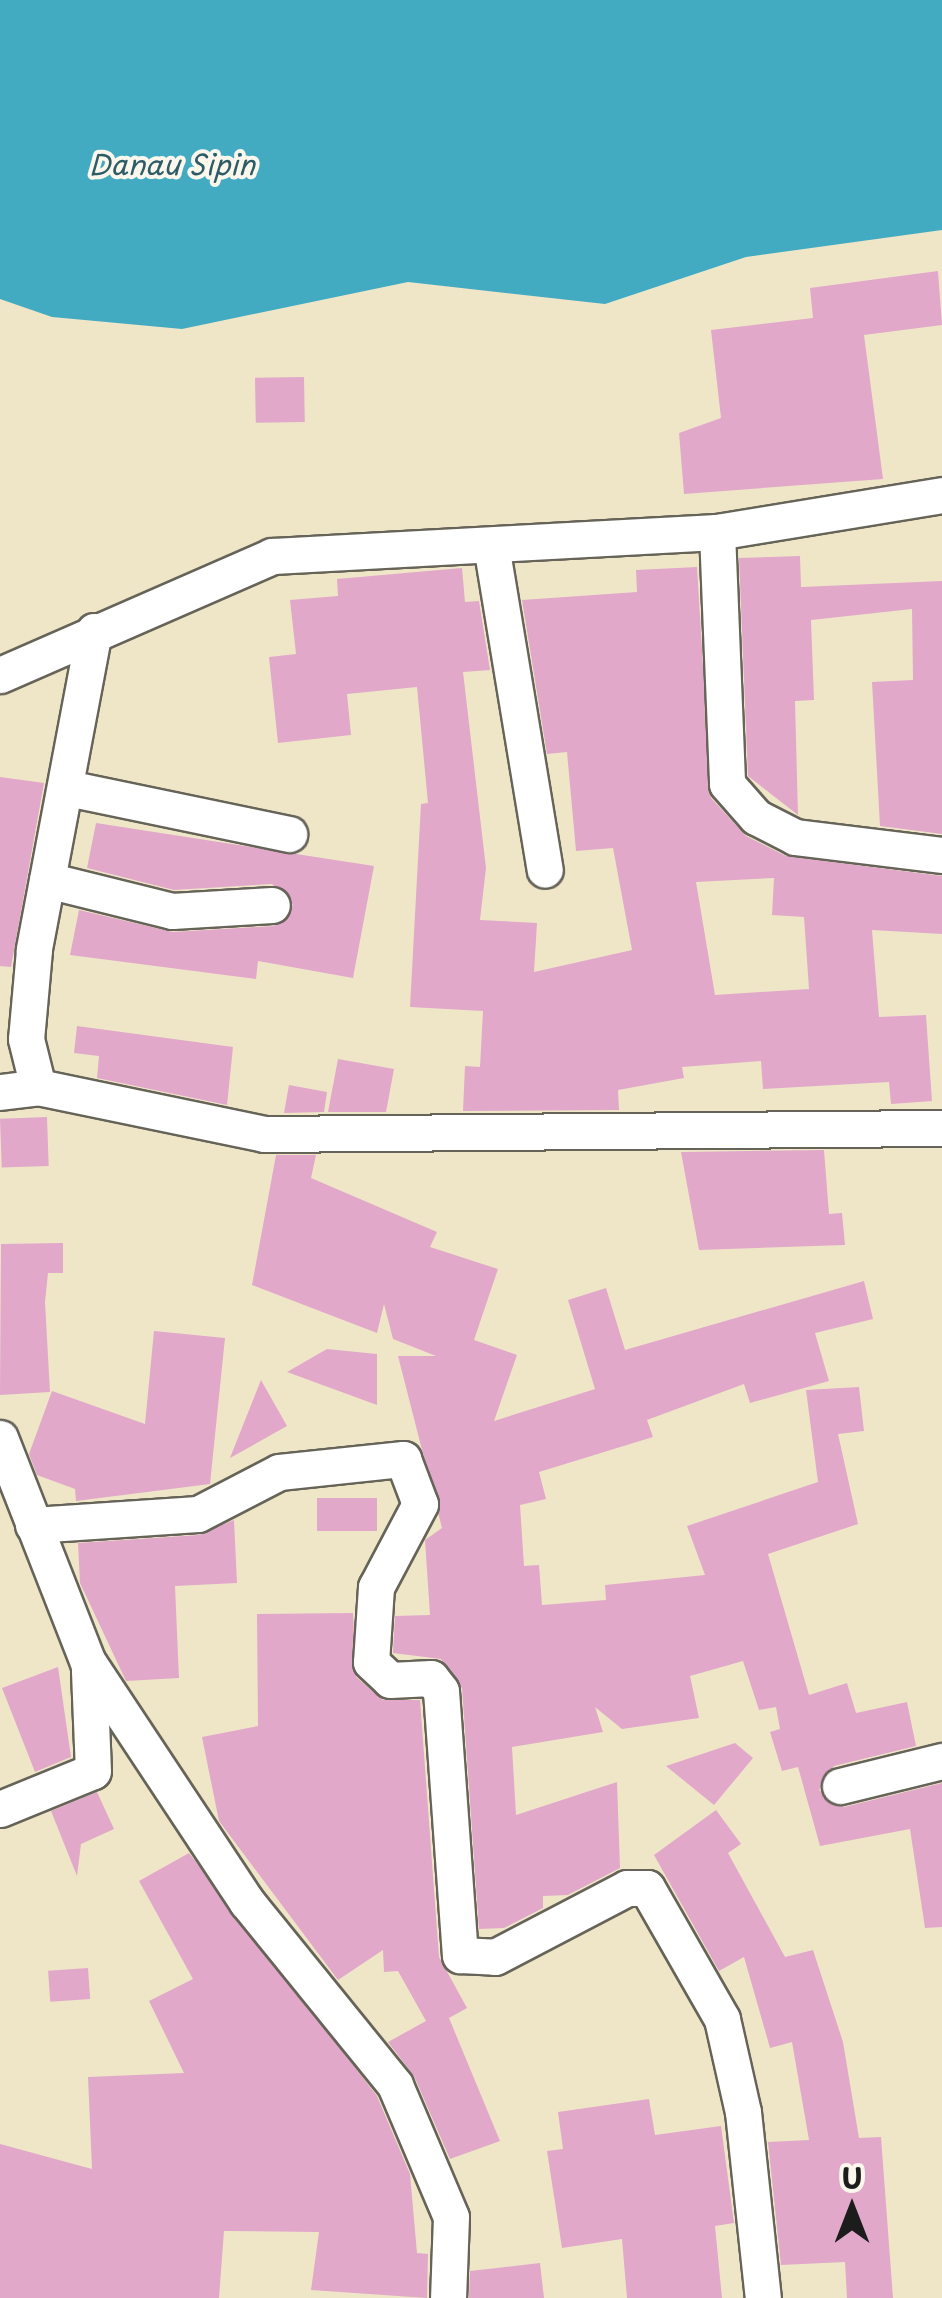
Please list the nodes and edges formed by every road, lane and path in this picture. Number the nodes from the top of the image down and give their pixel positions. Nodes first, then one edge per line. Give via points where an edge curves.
1 (942, 495) edge
2 (717, 532) junction
3 (491, 545) junction
4 (94, 631) junction
5 (0, 675) edge
6 (66, 788) junction
7 (289, 834) dead end
8 (942, 856) edge
9 (544, 870) dead end
10 (47, 880) junction
11 (272, 905) dead end
12 (38, 1086) junction
13 (0, 1092) edge
14 (942, 1128) edge
15 (0, 1438) edge
16 (33, 1525) junction
17 (88, 1662) junction
18 (942, 1761) edge
19 (840, 1786) dead end
20 (0, 1809) edge
21 (448, 2298) edge
22 (763, 2298) edge

1 - 2 street
2 - 3 street
2 - 8 street via 727,784 756,817 795,838
3 - 4 street via 272,556
3 - 9 street
4 - 5 street
4 - 6 street
6 - 7 street
6 - 10 street
10 - 11 street via 172,911
10 - 12 street via 26,1038
12 - 13 street
12 - 14 street via 264,1134
15 - 16 street
16 - 17 street
16 - 22 street via 198,1514 279,1472 404,1459 420,1504 376,1587 370,1662 390,1680 431,1678 441,1691 460,1955 495,1956 627,1888 647,1888 722,2019 743,2112
17 - 20 street via 92,1771
17 - 21 street via 247,1902 395,2085 451,2217
18 - 19 street

